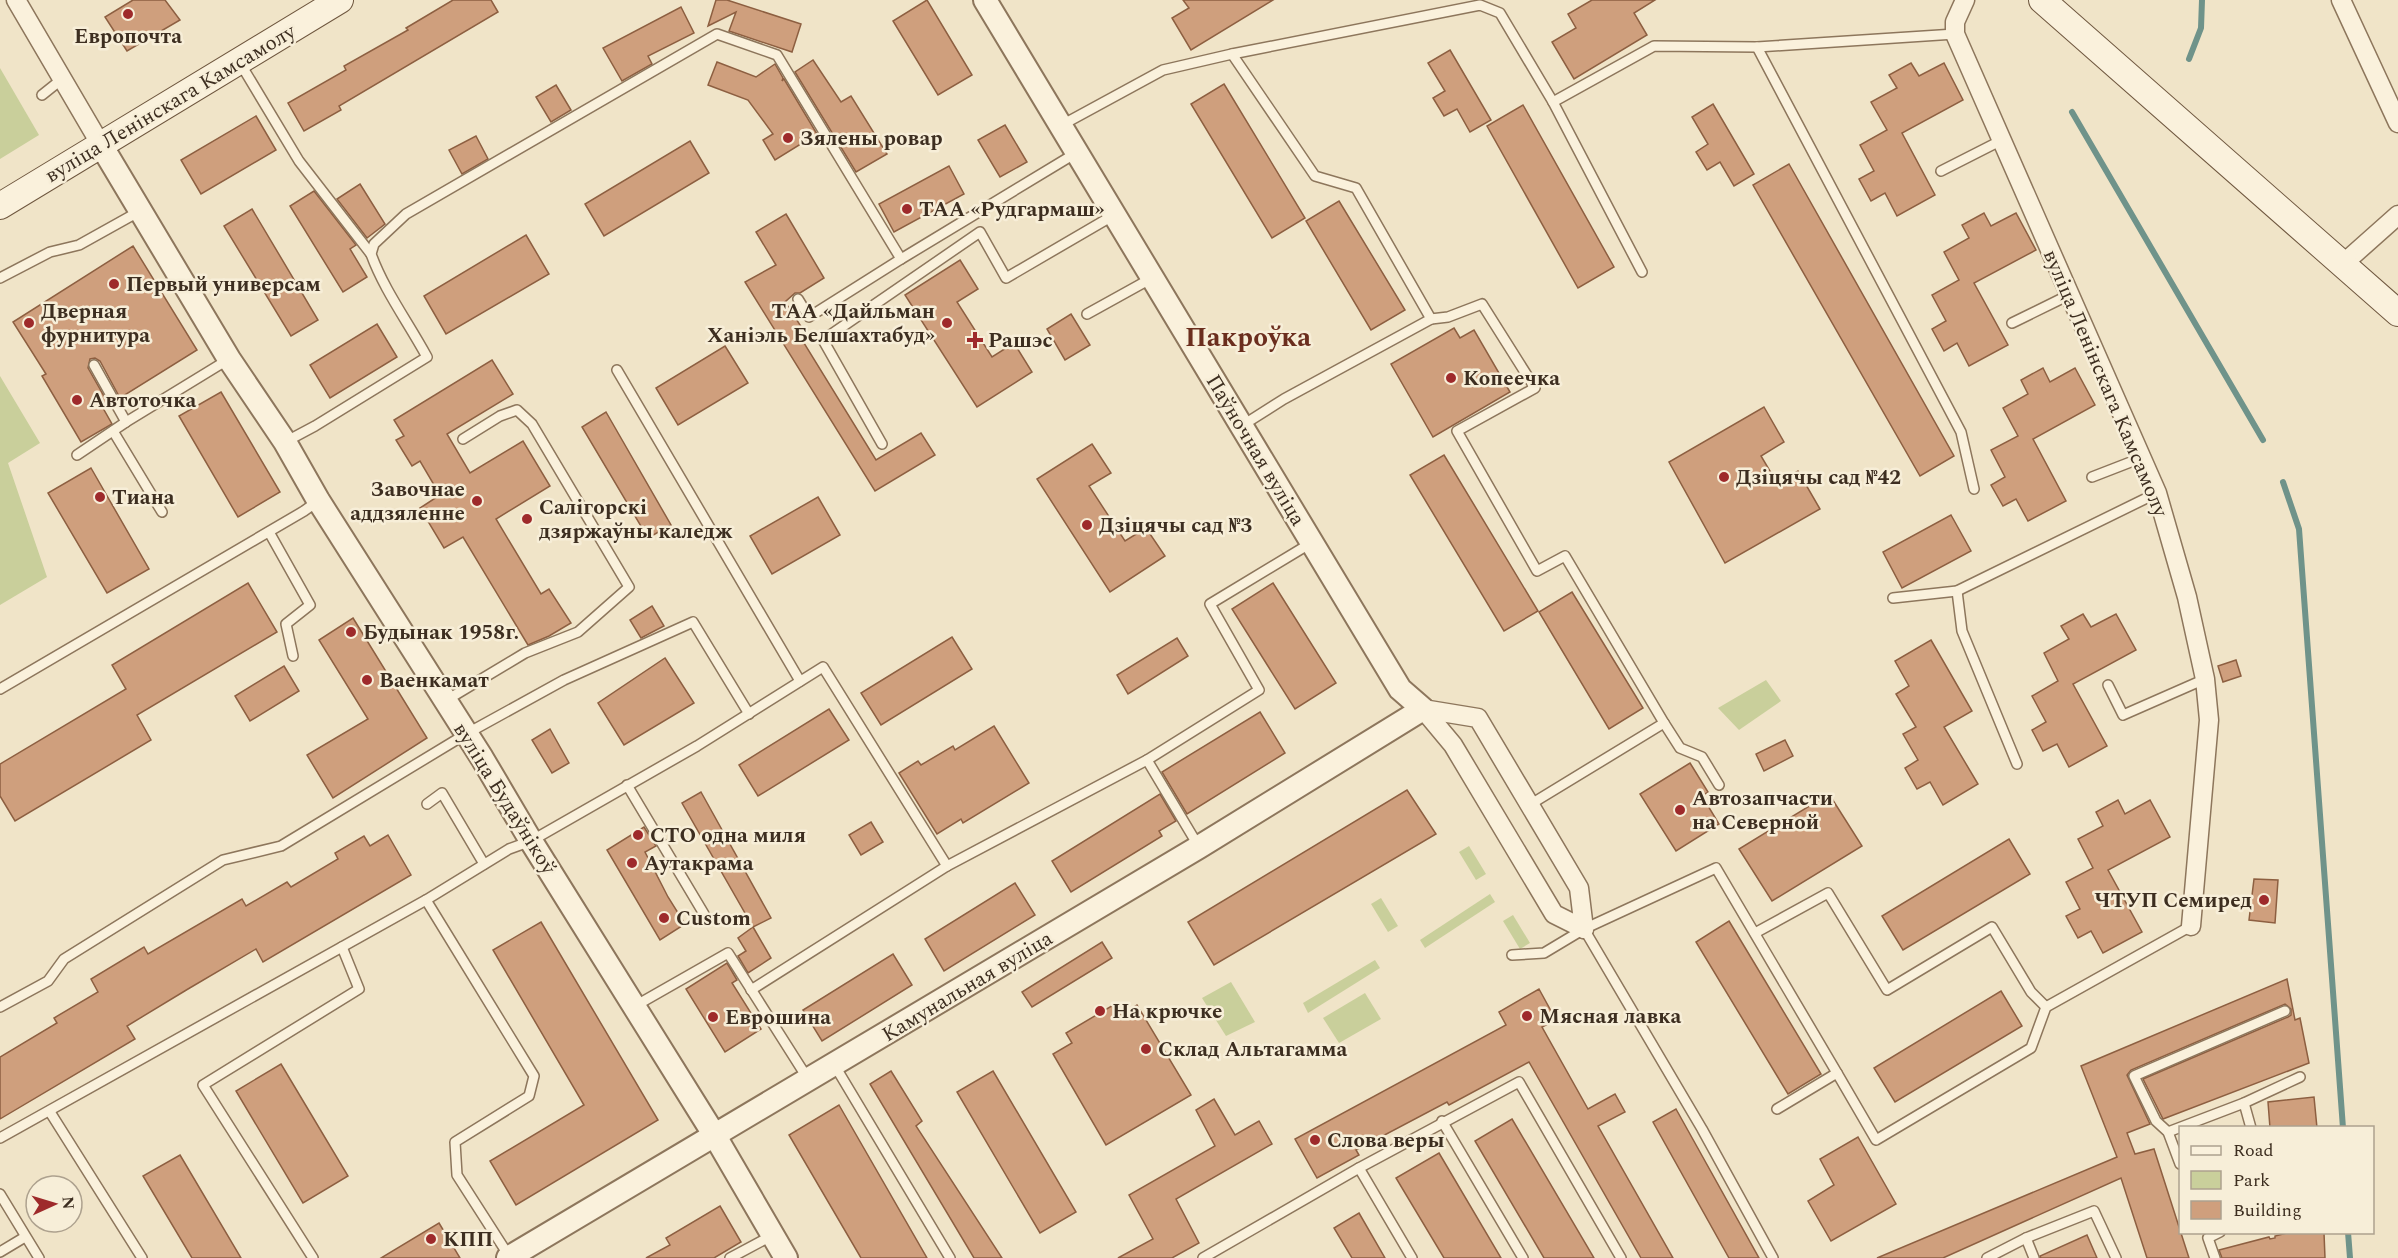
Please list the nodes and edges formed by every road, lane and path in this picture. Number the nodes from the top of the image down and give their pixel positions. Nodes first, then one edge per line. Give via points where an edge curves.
1 (16, 0) edge
2 (340, 0) edge
3 (985, 0) edge
4 (1965, 0) edge
5 (2042, 0) edge
6 (2341, 0) edge
7 (1954, 34) junction
8 (1757, 47) junction
9 (1232, 54) junction
10 (238, 61) junction
11 (62, 79) junction
12 (42, 94) dead end
13 (1553, 102) junction
14 (2398, 123) edge
15 (1060, 126) junction
16 (2002, 140) junction
17 (101, 145) junction
18 (1076, 153) junction
19 (1941, 171) dead end
20 (0, 206) edge
21 (140, 210) junction
22 (1114, 214) junction
23 (2398, 214) edge
24 (370, 254) junction
25 (901, 259) junction
26 (2344, 263) junction
27 (1642, 272) dead end
28 (0, 278) edge
29 (1152, 278) junction
30 (2069, 295) junction
31 (798, 299) dead end
32 (2398, 313) edge
33 (1087, 314) dead end
34 (1431, 320) junction
35 (2012, 323) dead end
36 (230, 359) junction
37 (94, 365) dead end
38 (617, 370) dead end
39 (126, 422) junction
40 (1241, 426) junction
41 (113, 431) junction
42 (463, 439) dead end
43 (285, 442) junction
44 (882, 444) dead end
45 (77, 455) dead end
46 (2141, 458) junction
47 (2092, 477) dead end
48 (1974, 489) dead end
49 (2157, 493) junction
50 (318, 500) junction
51 (162, 512) dead end
52 (269, 532) junction
53 (1311, 543) junction
54 (1957, 591) junction
55 (1893, 598) dead end
56 (293, 656) dead end
57 (2205, 679) junction
58 (800, 681) junction
59 (2108, 685) dead end
60 (0, 689) edge
61 (446, 701) junction
62 (1423, 709) junction
63 (749, 714) junction
64 (1664, 723) junction
65 (466, 734) junction
66 (1147, 760) junction
67 (2017, 764) dead end
68 (627, 785) junction
69 (1719, 785) dead end
70 (427, 804) dead end
71 (1531, 804) junction
72 (531, 841) junction
73 (1199, 847) junction
74 (484, 864) junction
75 (947, 866) junction
76 (426, 900) junction
77 (704, 914) dead end
78 (2191, 926) joint
79 (1584, 929) junction
80 (1755, 933) junction
81 (342, 947) junction
82 (1512, 955) dead end
83 (751, 990) junction
84 (635, 1006) junction
85 (2046, 1007) junction
86 (0, 1008) edge
87 (2284, 1011) dead end
88 (835, 1066) junction
89 (1837, 1073) junction
90 (2300, 1077) dead end
91 (810, 1081) junction
92 (2244, 1103) junction
93 (1777, 1109) dead end
94 (50, 1112) junction
95 (1442, 1121) junction
96 (2184, 1126) edge
97 (2250, 1126) edge
98 (2179, 1128) edge
99 (2168, 1132) junction
100 (715, 1136) junction
101 (0, 1138) edge
102 (2179, 1159) edge
103 (1359, 1168) junction
104 (0, 1194) edge
105 (773, 1235) junction
106 (2207, 1235) edge
107 (25, 1237) junction
108 (2026, 1238) junction
109 (0, 1252) edge
110 (39, 1258) edge
111 (142, 1258) edge
112 (313, 1258) edge
113 (509, 1258) edge
114 (730, 1258) edge
115 (786, 1258) edge
116 (950, 1258) edge
117 (1203, 1258) edge
118 (1412, 1258) edge
119 (1523, 1258) edge
120 (1621, 1258) edge
121 (1773, 1258) edge
122 (1987, 1258) edge
123 (2034, 1258) edge
124 (2116, 1258) edge
125 (2215, 1258) edge

1 - 11 street, вуліца Будаўнікоў
2 - 10 main road, вуліца Ленінскага Камсамолу
3 - 15 street, Паўночная вуліца
4 - 7 street
5 - 26 main road
6 - 14 street
7 - 8 lane
7 - 16 street, вуліца Ленінскага Камсамолу
8 - 13 lane via 1654,46
8 - 48 lane via 1961,432
9 - 13 lane via 1480,5 1500,14
9 - 15 lane via 1163,70
9 - 34 lane via 1315,176 1356,188
10 - 17 main road, вуліца Ленінскага Камсамолу
10 - 24 lane via 299,161
11 - 12 lane
11 - 17 street, вуліца Будаўнікоў
13 - 27 lane
15 - 18 street, Паўночная вуліца
16 - 19 lane
16 - 30 street, вуліца Ленінскага Камсамолу
17 - 20 main road, вуліца Ленінскага Камсамолу
17 - 21 street, вуліца Будаўнікоў
18 - 22 street, Паўночная вуліца
18 - 25 lane
21 - 28 lane via 79,245 50,252
21 - 36 street, вуліца Будаўнікоў
22 - 29 street, Паўночная вуліца
22 - 44 lane via 1006,278 980,232 823,340
23 - 26 street
24 - 25 lane via 374,244 406,214 717,34 777,55 812,123
24 - 43 lane via 381,281 427,357
25 - 31 lane via 809,317
26 - 32 main road
29 - 33 lane
29 - 40 street, Паўночная вуліца
30 - 35 lane
30 - 46 street, вуліца Ленінскага Камсамолу
34 - 40 lane
34 - 64 lane via 1482,304 1535,388 1457,431 1537,571 1565,556
36 - 39 lane
36 - 43 street, вуліца Будаўнікоў
37 - 39 lane
38 - 58 lane
39 - 41 lane
40 - 53 street, Паўночная вуліца
41 - 45 lane
41 - 51 lane
42 - 61 lane via 517,410 532,424 629,587 578,632 525,653
43 - 50 street, вуліца Будаўнікоў
46 - 47 lane
46 - 49 street, вуліца Ленінскага Камсамолу
49 - 54 lane
49 - 57 street, вуліца Ленінскага Камсамолу via 2187,597
50 - 52 lane
50 - 61 street, вуліца Будаўнікоў
52 - 56 lane via 310,605 286,624
52 - 60 lane
53 - 62 street, Паўночная вуліца via 1400,689
53 - 66 lane via 1210,604 1260,690
54 - 55 lane
54 - 67 lane via 1962,631
57 - 59 lane via 2123,715
57 - 78 street, вуліца Ленінскага Камсамолу via 2209,720
58 - 63 lane
58 - 75 lane via 823,667
61 - 65 street, вуліца Будаўнікоў
62 - 71 street via 1478,718
62 - 73 street, Камунальная вуліца
62 - 79 street via 1453,745 1554,914
63 - 65 lane via 693,622 564,680
63 - 68 lane
64 - 69 lane via 1680,748 1702,757
64 - 71 lane
65 - 72 street, вуліца Будаўнікоў
65 - 86 lane via 281,846 223,860 64,959 48,981
66 - 73 lane
66 - 75 lane
68 - 72 lane
68 - 77 lane
70 - 74 lane via 442,793
71 - 79 street via 1579,888
72 - 74 lane
72 - 84 street, вуліца Будаўнікоў
73 - 88 street, Камунальная вуліца
74 - 76 lane
75 - 83 lane
76 - 81 lane
76 - 113 lane via 534,1076 529,1096 455,1142 457,1175
78 - 85 lane
79 - 80 lane via 1716,868
79 - 82 lane via 1544,953
79 - 121 lane
80 - 85 lane via 1828,892 1887,990 1992,927 2031,992
80 - 89 lane
81 - 94 lane
81 - 112 lane via 359,989 204,1085
83 - 84 lane via 728,953
83 - 91 lane
84 - 100 street, вуліца Будаўнікоў
85 - 89 lane via 2031,1048 1876,1140
87 - 99 lane via 2134,1076 2156,1121
88 - 91 street, Камунальная вуліца
88 - 116 lane
89 - 93 lane
90 - 92 lane
91 - 100 street, Камунальная вуліца
92 - 96 lane
92 - 97 lane
94 - 101 lane
94 - 111 lane
95 - 103 lane
95 - 119 lane
95 - 120 lane via 1519,1082
98 - 99 lane
99 - 102 lane
100 - 105 street, вуліца Будаўнікоў
100 - 113 street, Камунальная вуліца
103 - 117 lane
103 - 118 lane
104 - 107 lane
105 - 114 lane
105 - 115 street, вуліца Будаўнікоў
106 - 125 lane
107 - 109 lane
107 - 110 lane
108 - 122 lane
108 - 123 lane
108 - 124 lane via 2094,1211

